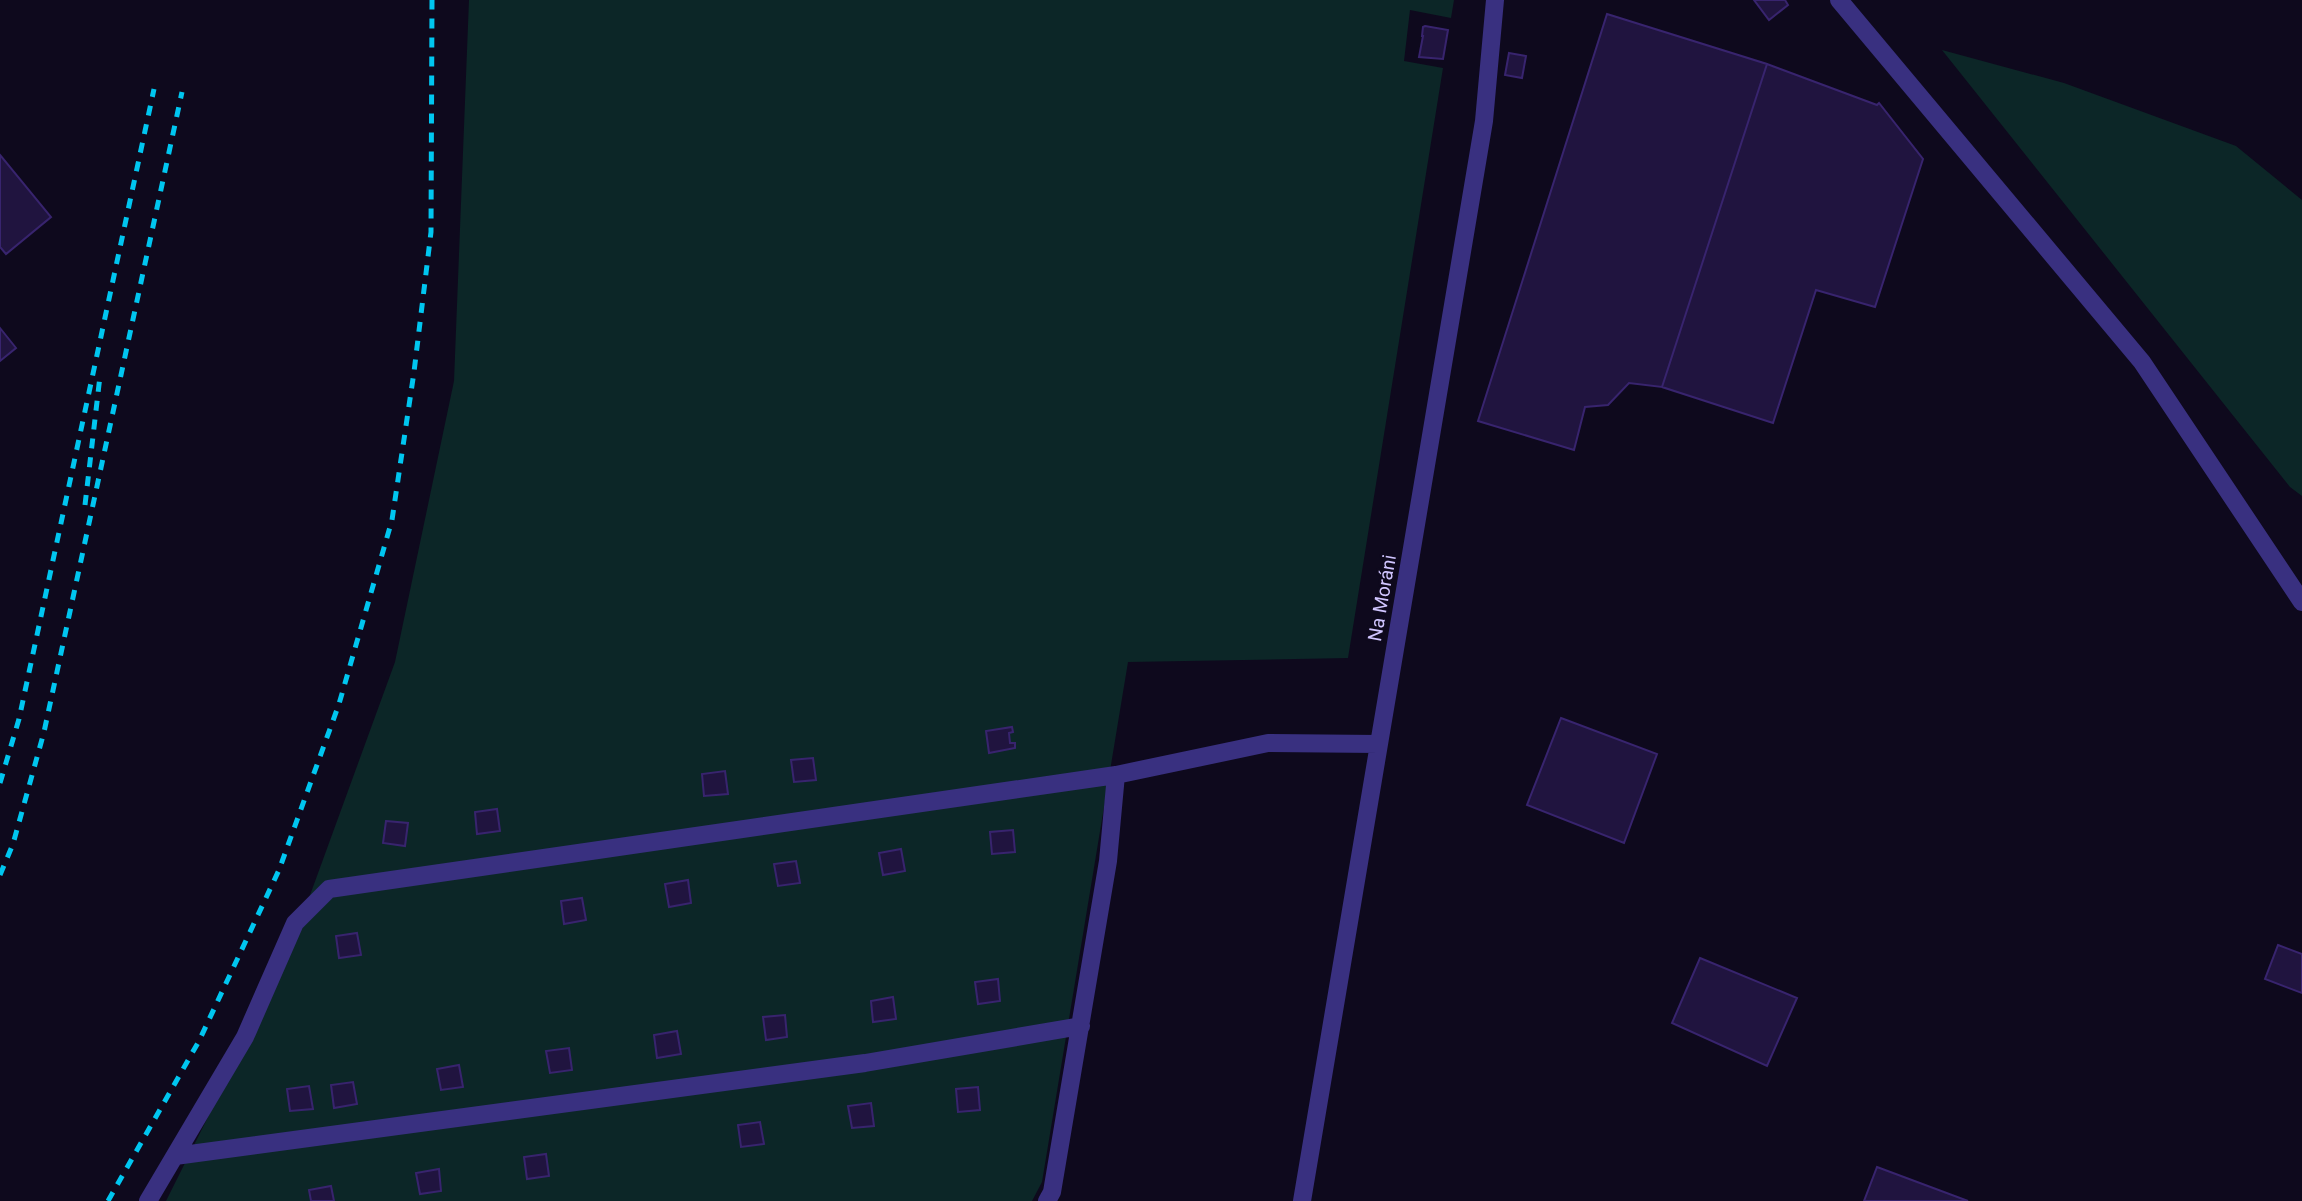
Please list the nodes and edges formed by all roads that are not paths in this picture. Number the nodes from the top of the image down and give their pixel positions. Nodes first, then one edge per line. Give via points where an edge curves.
1 (1495, 0) edge
2 (1839, 0) edge
3 (2302, 602) edge
4 (1379, 744) junction
5 (1116, 775) junction
6 (1081, 1026) junction
7 (175, 1156) junction
8 (148, 1201) edge
9 (1047, 1201) edge
10 (1302, 1201) edge

1 - 4 lane, Na Moráni via 1484,121
2 - 3 lane via 2142,362
4 - 5 lane via 1268,743
4 - 10 lane, Na Moráni
5 - 6 lane via 1108,861
5 - 7 lane via 329,889 295,923 245,1037
6 - 7 lane via 865,1063
6 - 9 lane
7 - 8 lane

